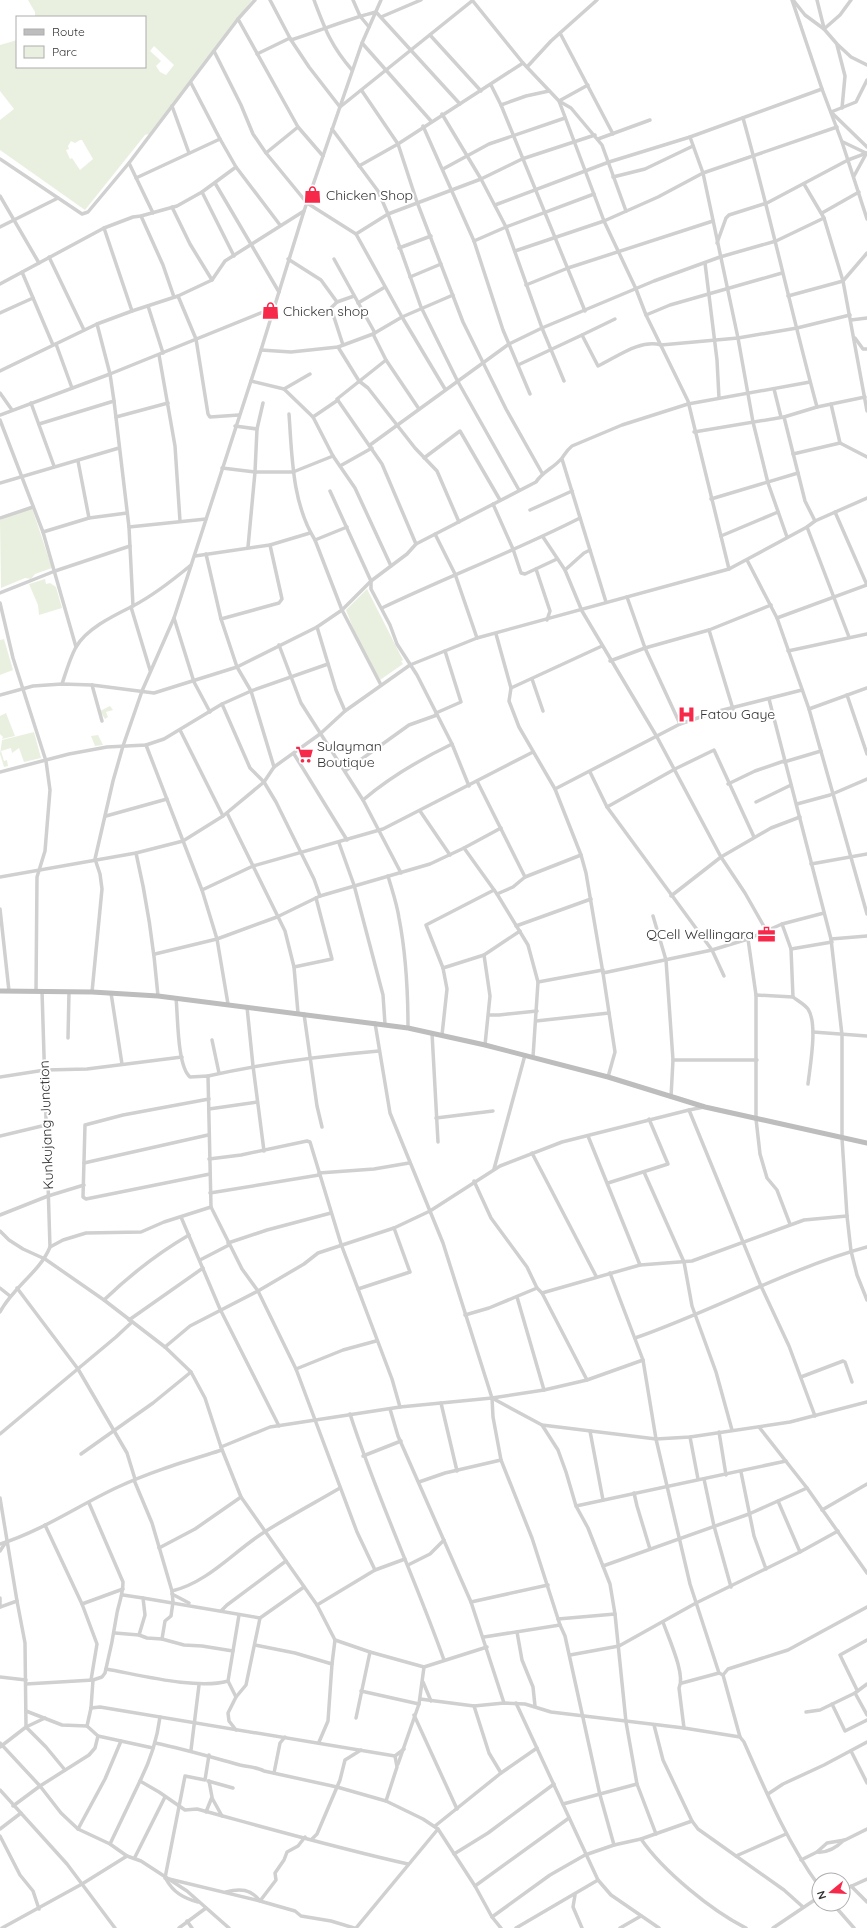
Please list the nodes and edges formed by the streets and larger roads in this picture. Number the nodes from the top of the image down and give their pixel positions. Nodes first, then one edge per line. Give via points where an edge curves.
1 (255, 0) edge
2 (270, 0) edge
3 (314, 0) edge
4 (353, 0) edge
5 (380, 0) edge
6 (421, 0) edge
7 (472, 0) edge
8 (597, 0) edge
9 (793, 0) edge
10 (817, 0) edge
11 (851, 0) edge
12 (376, 12) junction
13 (360, 16) junction
14 (381, 17) junction
15 (238, 19) junction
16 (369, 27) junction
17 (824, 28) junction
18 (326, 30) junction
19 (560, 33) junction
20 (430, 35) junction
21 (290, 39) junction
22 (362, 43) junction
23 (837, 44) junction
24 (411, 50) junction
25 (214, 51) junction
26 (257, 54) junction
27 (523, 63) junction
28 (867, 65) edge
29 (527, 67) junction
30 (352, 70) junction
31 (386, 70) junction
32 (867, 80) edge
33 (191, 83) junction
34 (491, 85) junction
35 (588, 85) junction
36 (822, 89) junction
37 (362, 91) junction
38 (481, 91) junction
39 (549, 91) junction
40 (559, 101) junction
41 (460, 104) junction
42 (501, 105) junction
43 (172, 106) junction
44 (340, 107) junction
45 (842, 108) junction
46 (831, 112) junction
47 (442, 114) junction
48 (565, 118) junction
49 (743, 118) junction
50 (650, 120) dead end
51 (431, 121) junction
52 (423, 126) junction
53 (298, 127) junction
54 (836, 127) junction
55 (332, 129) junction
56 (612, 134) junction
57 (595, 135) junction
58 (512, 136) junction
59 (690, 137) junction
60 (220, 139) junction
61 (598, 139) junction
62 (574, 142) junction
63 (842, 142) junction
64 (398, 144) junction
65 (693, 146) junction
66 (867, 147) edge
67 (189, 153) junction
68 (266, 153) junction
69 (867, 153) edge
70 (467, 155) junction
71 (754, 155) junction
72 (323, 156) junction
73 (0, 159) edge
74 (522, 159) junction
75 (848, 160) junction
76 (609, 162) junction
77 (129, 163) junction
78 (359, 166) junction
79 (236, 167) junction
80 (443, 169) junction
81 (585, 171) junction
82 (703, 173) junction
83 (614, 177) junction
84 (854, 177) junction
85 (136, 178) junction
86 (481, 178) junction
87 (215, 183) junction
88 (804, 184) junction
89 (534, 189) junction
90 (452, 190) junction
91 (202, 192) junction
92 (859, 192) junction
93 (594, 194) junction
94 (0, 196) edge
95 (58, 198) junction
96 (417, 202) junction
97 (307, 203) junction
98 (767, 203) junction
99 (495, 205) junction
100 (172, 207) junction
101 (304, 211) junction
102 (626, 211) junction
103 (153, 213) junction
104 (544, 213) junction
105 (822, 213) junction
106 (388, 214) junction
107 (141, 216) junction
108 (824, 218) junction
109 (867, 219) edge
110 (15, 220) junction
111 (604, 221) junction
112 (713, 221) junction
113 (280, 225) junction
114 (0, 227) edge
115 (506, 227) junction
116 (104, 228) junction
117 (356, 234) junction
118 (431, 236) junction
119 (554, 237) junction
120 (474, 241) junction
121 (776, 241) junction
122 (717, 244) junction
123 (250, 246) junction
124 (399, 248) junction
125 (515, 251) junction
126 (618, 253) junction
127 (867, 253) edge
128 (234, 256) junction
129 (49, 257) junction
130 (720, 257) junction
131 (334, 258) dead end
132 (288, 259) junction
133 (704, 262) junction
134 (39, 263) junction
135 (442, 264) junction
136 (568, 268) junction
137 (22, 272) junction
138 (782, 273) junction
139 (410, 277) junction
140 (212, 280) junction
141 (843, 281) junction
142 (0, 284) edge
143 (526, 285) junction
144 (385, 287) junction
145 (726, 288) junction
146 (636, 289) junction
147 (279, 292) junction
148 (710, 293) junction
149 (453, 295) junction
150 (354, 296) junction
151 (788, 296) junction
152 (176, 297) junction
153 (33, 298) junction
154 (337, 302) junction
155 (358, 303) junction
156 (148, 306) junction
157 (422, 307) junction
158 (273, 308) junction
159 (132, 311) junction
160 (585, 311) junction
161 (0, 313) edge
162 (850, 314) junction
163 (646, 315) junction
164 (402, 316) junction
165 (867, 318) edge
166 (615, 319) dead end
167 (851, 320) junction
168 (97, 324) junction
169 (542, 328) junction
170 (797, 328) junction
171 (84, 330) junction
172 (374, 334) junction
173 (582, 335) junction
174 (854, 337) junction
175 (738, 338) junction
176 (196, 339) junction
177 (714, 340) junction
178 (509, 344) junction
179 (55, 345) junction
180 (661, 345) junction
181 (343, 346) junction
182 (338, 347) junction
183 (867, 349) edge
184 (261, 350) junction
185 (551, 350) junction
186 (161, 354) junction
187 (386, 360) junction
188 (482, 362) junction
189 (518, 365) junction
190 (0, 371) edge
191 (110, 374) junction
192 (310, 374) dead end
193 (458, 380) junction
194 (251, 381) junction
195 (359, 381) junction
196 (564, 381) dead end
197 (810, 382) junction
198 (72, 388) junction
199 (284, 389) junction
200 (445, 389) junction
201 (774, 389) junction
202 (0, 393) edge
203 (748, 393) junction
204 (530, 394) dead end
205 (865, 394) edge
206 (719, 398) junction
207 (338, 400) junction
208 (114, 401) junction
209 (31, 403) junction
210 (168, 403) junction
211 (263, 403) dead end
212 (688, 404) junction
213 (831, 404) junction
214 (817, 407) junction
215 (419, 409) junction
216 (12, 410) junction
217 (867, 411) edge
218 (290, 414) dead end
219 (0, 415) edge
220 (239, 415) junction
221 (116, 417) junction
222 (313, 417) junction
223 (782, 417) junction
224 (0, 420) edge
225 (753, 422) junction
226 (39, 424) junction
227 (235, 426) junction
228 (397, 426) junction
229 (257, 429) junction
230 (694, 432) junction
231 (840, 442) junction
232 (371, 446) junction
233 (119, 448) junction
234 (793, 454) junction
235 (333, 456) junction
236 (867, 457) edge
237 (424, 458) junction
238 (562, 459) junction
239 (78, 460) junction
240 (54, 466) junction
241 (340, 466) junction
242 (222, 468) junction
243 (255, 472) junction
244 (293, 472) junction
245 (542, 473) junction
246 (798, 473) junction
247 (20, 476) junction
248 (0, 483) edge
249 (768, 483) junction
250 (519, 490) junction
251 (330, 491) dead end
252 (572, 491) junction
253 (867, 498) edge
254 (711, 499) junction
255 (500, 500) junction
256 (493, 504) junction
257 (33, 507) junction
258 (530, 510) dead end
259 (778, 512) junction
260 (834, 512) junction
261 (127, 513) junction
262 (0, 518) edge
263 (89, 518) junction
264 (580, 518) junction
265 (206, 519) junction
266 (180, 521) junction
267 (815, 521) junction
268 (459, 522) junction
269 (129, 527) junction
270 (347, 527) junction
271 (807, 527) junction
272 (43, 532) junction
273 (310, 533) junction
274 (435, 534) junction
275 (721, 536) junction
276 (543, 537) junction
277 (787, 537) junction
278 (315, 540) junction
279 (416, 544) junction
280 (270, 545) junction
281 (130, 546) junction
282 (248, 547) junction
283 (513, 549) junction
284 (590, 550) junction
285 (206, 554) junction
286 (195, 556) junction
287 (557, 559) junction
288 (747, 560) junction
289 (192, 565) junction
290 (391, 566) junction
291 (536, 569) junction
292 (729, 569) junction
293 (55, 570) junction
294 (565, 570) junction
295 (455, 574) junction
296 (370, 581) junction
297 (867, 585) edge
298 (0, 593) edge
299 (835, 596) junction
300 (627, 597) junction
301 (606, 602) junction
302 (0, 603) edge
303 (771, 605) junction
304 (132, 606) junction
305 (382, 608) junction
306 (342, 610) junction
307 (582, 611) junction
308 (174, 618) junction
309 (777, 618) junction
310 (221, 619) junction
311 (547, 620) junction
312 (318, 627) junction
313 (709, 630) junction
314 (496, 634) junction
315 (867, 634) edge
316 (849, 637) junction
317 (477, 638) junction
318 (278, 645) junction
319 (602, 646) junction
320 (76, 647) junction
321 (644, 648) junction
322 (445, 651) junction
323 (788, 651) junction
324 (610, 660) junction
325 (328, 664) junction
326 (410, 665) junction
327 (237, 667) junction
328 (151, 671) junction
329 (290, 677) junction
330 (532, 679) junction
331 (194, 682) junction
332 (62, 684) junction
333 (92, 685) junction
334 (380, 685) junction
335 (23, 688) junction
336 (512, 688) junction
337 (867, 688) edge
338 (802, 690) junction
339 (142, 691) junction
340 (251, 692) junction
341 (847, 694) junction
342 (0, 695) edge
343 (769, 699) junction
344 (222, 704) junction
345 (733, 709) junction
346 (809, 709) junction
347 (345, 711) junction
348 (542, 711) dead end
349 (210, 712) junction
350 (436, 714) junction
351 (102, 721) dead end
352 (680, 724) junction
353 (180, 730) junction
354 (320, 734) junction
355 (657, 737) junction
356 (452, 744) junction
357 (146, 745) junction
358 (123, 746) junction
359 (821, 751) junction
360 (533, 752) junction
361 (294, 754) junction
362 (867, 754) edge
363 (46, 761) junction
364 (784, 762) junction
365 (274, 767) junction
366 (675, 769) junction
367 (344, 771) junction
368 (0, 772) edge
369 (590, 772) junction
370 (867, 779) edge
371 (264, 782) junction
372 (477, 782) junction
373 (728, 784) junction
374 (791, 785) junction
375 (469, 786) junction
376 (555, 789) junction
377 (834, 794) junction
378 (166, 799) junction
379 (363, 800) junction
380 (756, 802) dead end
381 (797, 804) junction
382 (607, 807) junction
383 (420, 811) junction
384 (225, 814) junction
385 (106, 816) junction
386 (800, 817) junction
387 (501, 828) junction
388 (380, 830) junction
389 (754, 837) junction
390 (347, 840) junction
391 (183, 841) junction
392 (339, 843) junction
393 (464, 848) junction
394 (301, 852) junction
395 (136, 853) junction
396 (867, 854) edge
397 (450, 855) junction
398 (581, 855) junction
399 (721, 857) junction
400 (850, 857) junction
401 (95, 859) junction
402 (811, 864) junction
403 (253, 866) junction
404 (39, 872) junction
405 (401, 873) junction
406 (388, 876) junction
407 (0, 877) edge
408 (525, 877) junction
409 (354, 885) junction
410 (202, 890) junction
411 (494, 890) junction
412 (498, 894) junction
413 (671, 896) junction
414 (318, 897) junction
415 (591, 899) junction
416 (0, 909) edge
417 (824, 913) junction
418 (867, 914) edge
419 (653, 916) dead end
420 (277, 917) junction
421 (782, 924) junction
422 (516, 926) junction
423 (766, 930) junction
424 (520, 931) junction
425 (867, 936) edge
426 (217, 939) junction
427 (748, 939) junction
428 (832, 940) junction
429 (791, 949) junction
430 (712, 950) junction
431 (155, 954) junction
432 (484, 955) junction
433 (666, 960) junction
434 (294, 967) junction
435 (443, 968) junction
436 (603, 971) junction
437 (724, 976) dead end
438 (538, 982) junction
439 (0, 991) edge
440 (9, 991) junction
441 (39, 991) junction
442 (69, 992) junction
443 (92, 992) junction
444 (111, 993) junction
445 (756, 995) junction
446 (158, 996) junction
447 (793, 997) junction
448 (176, 998) junction
449 (228, 1004) junction
450 (247, 1007) junction
451 (537, 1011) junction
452 (609, 1012) junction
453 (301, 1014) junction
454 (489, 1015) junction
455 (536, 1022) junction
456 (375, 1023) junction
457 (385, 1024) junction
458 (408, 1028) junction
459 (812, 1032) junction
460 (432, 1033) junction
461 (842, 1035) junction
462 (442, 1036) junction
463 (867, 1036) edge
464 (68, 1038) dead end
465 (212, 1040) dead end
466 (485, 1045) junction
467 (379, 1051) junction
468 (525, 1055) junction
469 (182, 1057) junction
470 (310, 1057) junction
471 (533, 1057) junction
472 (673, 1060) junction
473 (757, 1060) junction
474 (122, 1064) junction
475 (253, 1066) junction
476 (45, 1070) junction
477 (219, 1073) junction
478 (208, 1076) junction
479 (0, 1077) edge
480 (608, 1077) junction
481 (808, 1084) dead end
482 (670, 1097) junction
483 (209, 1099) junction
484 (257, 1102) junction
485 (705, 1107) junction
486 (209, 1109) junction
487 (688, 1110) junction
488 (493, 1111) dead end
489 (436, 1118) junction
490 (649, 1119) junction
491 (756, 1119) junction
492 (46, 1125) junction
493 (322, 1127) dead end
494 (208, 1135) junction
495 (0, 1136) edge
496 (588, 1136) junction
497 (842, 1138) junction
498 (438, 1142) dead end
499 (867, 1143) edge
500 (264, 1151) junction
501 (532, 1153) junction
502 (209, 1159) junction
503 (409, 1162) junction
504 (84, 1163) junction
505 (494, 1169) junction
506 (644, 1172) junction
507 (210, 1174) junction
508 (319, 1174) junction
509 (474, 1181) junction
510 (608, 1183) junction
511 (84, 1186) junction
512 (210, 1193) junction
513 (48, 1196) junction
514 (211, 1207) junction
515 (430, 1211) junction
516 (330, 1213) junction
517 (0, 1215) edge
518 (846, 1216) junction
519 (181, 1217) junction
520 (790, 1224) junction
521 (394, 1228) junction
522 (0, 1231) edge
523 (189, 1235) junction
524 (744, 1242) junction
525 (229, 1244) junction
526 (341, 1244) junction
527 (50, 1247) junction
528 (867, 1247) edge
529 (850, 1251) junction
530 (45, 1259) junction
531 (200, 1260) junction
532 (684, 1262) junction
533 (640, 1264) junction
534 (203, 1268) junction
535 (610, 1273) junction
536 (596, 1276) junction
537 (761, 1286) junction
538 (0, 1288) edge
539 (17, 1288) junction
540 (538, 1288) junction
541 (358, 1289) junction
542 (258, 1291) junction
543 (542, 1292) junction
544 (10, 1296) junction
545 (518, 1297) junction
546 (866, 1297) edge
547 (104, 1300) junction
548 (220, 1309) junction
549 (0, 1312) edge
550 (465, 1315) junction
551 (695, 1315) junction
552 (131, 1321) junction
553 (635, 1338) junction
554 (376, 1341) junction
555 (165, 1347) junction
556 (643, 1360) junction
557 (78, 1369) junction
558 (296, 1369) junction
559 (191, 1372) junction
560 (800, 1377) junction
561 (587, 1380) junction
562 (852, 1382) dead end
563 (544, 1390) junction
564 (492, 1398) junction
565 (867, 1402) edge
566 (441, 1403) junction
567 (400, 1407) junction
568 (390, 1409) junction
569 (350, 1414) junction
570 (815, 1416) junction
571 (315, 1421) junction
572 (542, 1425) junction
573 (279, 1426) junction
574 (759, 1427) junction
575 (732, 1430) junction
576 (113, 1431) junction
577 (590, 1431) junction
578 (719, 1432) junction
579 (0, 1434) edge
580 (690, 1437) junction
581 (656, 1439) junction
582 (401, 1441) junction
583 (221, 1448) junction
584 (81, 1454) dead end
585 (363, 1456) junction
586 (501, 1460) junction
587 (786, 1461) junction
588 (457, 1471) junction
589 (741, 1472) junction
590 (726, 1475) junction
591 (704, 1479) junction
592 (135, 1480) junction
593 (698, 1480) junction
594 (419, 1482) junction
595 (867, 1484) edge
596 (667, 1486) junction
597 (340, 1488) junction
598 (807, 1488) junction
599 (634, 1493) junction
600 (241, 1497) junction
601 (0, 1498) edge
602 (603, 1500) junction
603 (778, 1501) junction
604 (89, 1503) junction
605 (576, 1506) junction
606 (822, 1510) junction
607 (749, 1514) junction
608 (45, 1525) junction
609 (714, 1526) junction
610 (265, 1531) junction
611 (838, 1531) junction
612 (679, 1538) junction
613 (444, 1540) junction
614 (6, 1542) junction
615 (0, 1544) edge
616 (159, 1548) junction
617 (650, 1548) junction
618 (0, 1551) edge
619 (800, 1552) junction
620 (405, 1559) junction
621 (286, 1561) junction
622 (408, 1565) junction
623 (603, 1566) junction
624 (766, 1569) junction
625 (375, 1570) junction
626 (867, 1572) edge
627 (548, 1585) junction
628 (304, 1587) junction
629 (731, 1587) junction
630 (123, 1589) junction
631 (172, 1593) junction
632 (123, 1595) junction
633 (0, 1598) edge
634 (143, 1598) junction
635 (17, 1601) junction
636 (173, 1602) junction
637 (471, 1602) junction
638 (696, 1603) junction
639 (82, 1604) junction
640 (317, 1605) junction
641 (195, 1606) junction
642 (0, 1607) edge
643 (867, 1607) edge
644 (221, 1611) junction
645 (616, 1614) junction
646 (239, 1615) junction
647 (260, 1618) junction
648 (558, 1619) junction
649 (663, 1622) junction
650 (560, 1625) junction
651 (517, 1632) junction
652 (115, 1633) junction
653 (139, 1635) junction
654 (484, 1637) junction
655 (162, 1638) junction
656 (335, 1640) junction
657 (867, 1640) edge
658 (255, 1645) junction
659 (619, 1646) junction
660 (487, 1647) junction
661 (233, 1652) junction
662 (370, 1652) junction
663 (570, 1655) junction
664 (444, 1660) junction
665 (332, 1664) junction
666 (424, 1667) junction
667 (106, 1669) junction
668 (721, 1674) junction
669 (0, 1677) edge
670 (92, 1680) junction
671 (228, 1681) junction
672 (423, 1681) junction
673 (26, 1682) junction
674 (682, 1683) junction
675 (867, 1684) edge
676 (199, 1685) junction
677 (361, 1690) junction
678 (856, 1692) junction
679 (236, 1696) junction
680 (420, 1699) junction
681 (431, 1701) junction
682 (504, 1703) junction
683 (516, 1703) junction
684 (419, 1704) junction
685 (832, 1704) junction
686 (474, 1706) junction
687 (535, 1706) junction
688 (91, 1708) junction
689 (26, 1711) junction
690 (806, 1712) dead end
691 (414, 1715) junction
692 (867, 1715) edge
693 (582, 1716) junction
694 (160, 1717) junction
695 (45, 1718) junction
696 (356, 1718) dead end
697 (867, 1720) edge
698 (626, 1722) junction
699 (195, 1723) junction
700 (654, 1724) junction
701 (87, 1726) junction
702 (26, 1728) junction
703 (684, 1728) junction
704 (236, 1730) junction
705 (98, 1736) junction
706 (277, 1736) junction
707 (285, 1737) junction
708 (740, 1737) junction
709 (121, 1742) junction
710 (319, 1742) junction
711 (867, 1742) edge
712 (155, 1743) junction
713 (280, 1743) junction
714 (0, 1745) edge
715 (153, 1748) junction
716 (537, 1748) junction
717 (404, 1749) junction
718 (191, 1750) junction
719 (361, 1750) junction
720 (851, 1750) junction
721 (209, 1755) junction
722 (395, 1756) junction
723 (397, 1767) junction
724 (65, 1770) junction
725 (274, 1773) junction
726 (501, 1773) junction
727 (140, 1781) junction
728 (207, 1781) junction
729 (867, 1783) edge
730 (554, 1784) junction
731 (637, 1784) junction
732 (40, 1786) junction
733 (337, 1787) junction
734 (233, 1788) dead end
735 (0, 1790) edge
736 (768, 1794) junction
737 (600, 1795) junction
738 (165, 1797) junction
739 (212, 1797) junction
740 (386, 1800) junction
741 (563, 1804) junction
742 (13, 1806) junction
743 (180, 1806) junction
744 (457, 1809) junction
745 (206, 1812) junction
746 (21, 1813) junction
747 (222, 1816) junction
748 (569, 1818) junction
749 (692, 1821) junction
750 (437, 1828) junction
751 (0, 1829) edge
752 (78, 1829) junction
753 (867, 1829) edge
754 (656, 1834) junction
755 (786, 1834) junction
756 (0, 1836) edge
757 (305, 1837) junction
758 (312, 1839) junction
759 (641, 1839) junction
760 (837, 1840) junction
761 (845, 1840) junction
762 (110, 1844) junction
763 (614, 1845) junction
764 (839, 1846) junction
765 (817, 1852) junction
766 (454, 1854) junction
767 (585, 1855) junction
768 (127, 1856) junction
769 (736, 1856) junction
770 (135, 1858) junction
771 (801, 1860) junction
772 (408, 1864) junction
773 (811, 1874) edge
774 (165, 1878) junction
775 (867, 1879) edge
776 (598, 1880) junction
777 (82, 1884) junction
778 (194, 1884) junction
779 (475, 1886) junction
780 (851, 1886) joint
781 (187, 1891) junction
782 (225, 1892) junction
783 (575, 1895) junction
784 (260, 1901) junction
785 (811, 1902) edge
786 (867, 1902) edge
787 (201, 1903) junction
788 (803, 1907) junction
789 (206, 1908) junction
790 (39, 1909) junction
791 (840, 1912) edge
792 (641, 1916) junction
793 (492, 1917) junction
794 (187, 1921) junction
795 (1, 1927) edge
796 (115, 1928) edge
797 (179, 1928) edge
798 (192, 1928) edge
799 (230, 1928) edge
800 (355, 1928) edge
801 (501, 1928) edge
802 (516, 1928) edge
803 (582, 1928) edge
804 (620, 1928) edge
805 (659, 1928) edge
806 (746, 1928) edge
807 (773, 1928) edge
808 (854, 1928) edge

1 - 15 street
2 - 21 street
3 - 18 street
4 - 13 street
5 - 12 street
6 - 14 street
7 - 20 street
7 - 27 street
8 - 19 street
9 - 17 street via 805,15
9 - 36 street
10 - 17 street
11 - 17 street via 840,15
12 - 13 street
12 - 14 street
12 - 16 street
13 - 16 street
13 - 18 street
14 - 24 street
15 - 25 street
15 - 26 street
16 - 22 street
17 - 23 street
18 - 21 street
18 - 30 street via 336,52
19 - 29 street
19 - 35 street
20 - 24 street
20 - 38 street
21 - 26 street
21 - 44 street
22 - 30 street
22 - 31 street
23 - 28 street via 851,57
23 - 45 street via 845,76
24 - 31 street
24 - 41 street
25 - 33 street
25 - 68 street via 253,134
26 - 53 street
27 - 29 street
27 - 34 street
29 - 39 street
30 - 44 street
31 - 37 street
31 - 51 street
32 - 45 street via 856,102
33 - 43 street
33 - 60 street
34 - 38 street
34 - 42 street
35 - 40 street
35 - 56 street
36 - 46 street
36 - 49 street
37 - 44 street
37 - 64 street
38 - 41 street
39 - 40 street
39 - 42 street
40 - 48 street
40 - 57 street via 571,108
41 - 47 street
42 - 58 street
43 - 67 street
43 - 77 street
44 - 55 street
45 - 46 street
46 - 54 street
46 - 66 street
47 - 51 street
47 - 70 street
48 - 58 street
48 - 62 street
49 - 59 street
49 - 71 street
50 - 56 street
51 - 52 street
52 - 64 street
52 - 80 street
53 - 68 street
53 - 72 street
54 - 63 street
54 - 71 street
55 - 72 street
55 - 78 street
56 - 61 street
57 - 61 street
57 - 62 street
58 - 70 street
58 - 74 street
59 - 65 street
59 - 76 street
60 - 67 street
60 - 79 street
61 - 76 street
62 - 74 street
62 - 81 street
63 - 69 street
63 - 75 street
64 - 78 street
64 - 96 street
65 - 82 street
65 - 83 street via 645,170
67 - 85 street
68 - 97 street
69 - 75 street
69 - 84 street
70 - 80 street
70 - 86 street
71 - 82 street
71 - 98 street
72 - 97 street
73 - 95 street
74 - 86 street
74 - 89 street
75 - 84 street
75 - 88 street
76 - 81 street
76 - 83 street
77 - 85 street
77 - 95 street via 85,213 82,214
78 - 106 street via 378,191
79 - 87 street
79 - 113 street
80 - 90 street
81 - 89 street
81 - 93 street
82 - 102 street
82 - 112 street
83 - 102 street
84 - 92 street
85 - 103 street
86 - 90 street
86 - 99 street
87 - 91 street
87 - 123 street
88 - 98 street
88 - 105 street
89 - 99 street
89 - 104 street
90 - 96 street
90 - 120 street
91 - 100 street
91 - 128 street
92 - 105 street
92 - 109 street
93 - 104 street
93 - 111 street
94 - 110 street
95 - 110 street
96 - 106 street
96 - 118 street
97 - 101 street
97 - 117 street
98 - 121 street
98 - 122 street via 726,218
99 - 115 street
100 - 103 street
100 - 140 street
101 - 113 street
101 - 132 street
102 - 111 street
103 - 107 street
104 - 115 street
104 - 119 street
105 - 108 street
106 - 117 street
106 - 124 street
107 - 116 street
107 - 152 street
108 - 121 street
108 - 141 street
110 - 114 street
110 - 134 street
111 - 119 street
111 - 126 street
112 - 122 street
112 - 126 street
113 - 123 street
115 - 120 street
115 - 125 street
116 - 129 street
116 - 159 street
117 - 144 street
118 - 124 street
118 - 135 street
119 - 125 street
119 - 136 street
120 - 178 street
121 - 130 street
121 - 138 street
122 - 130 street
123 - 128 street
123 - 147 street
124 - 139 street
125 - 143 street
126 - 136 street
126 - 146 street
127 - 141 street
128 - 140 street via 222,263
129 - 134 street
129 - 171 street
130 - 133 street
130 - 145 street
131 - 150 street
132 - 147 street
132 - 154 street via 321,280
133 - 146 street
133 - 148 street
134 - 137 street
135 - 139 street
135 - 149 street
136 - 143 street
136 - 160 street
137 - 142 street
137 - 153 street
138 - 145 street
138 - 151 street
139 - 157 street
140 - 152 street
141 - 151 street
141 - 162 street
143 - 169 street
144 - 155 street
144 - 164 street
145 - 148 street
145 - 175 street
146 - 160 street
146 - 163 street
147 - 158 street
148 - 163 street
148 - 177 street
149 - 157 street
149 - 188 street
150 - 154 street
150 - 155 street
151 - 170 street
152 - 156 street
152 - 176 street
153 - 161 street
153 - 179 street
154 - 181 street via 331,308
155 - 172 street
156 - 159 street
156 - 186 street
157 - 164 street
157 - 193 street
158 - 176 street
158 - 184 street
159 - 168 street
160 - 169 street
162 - 167 street
162 - 170 street
163 - 180 street
164 - 172 street
164 - 200 street
165 - 167 street
166 - 173 street
167 - 174 street
168 - 171 street
168 - 191 street
169 - 178 street
169 - 185 street
170 - 175 street
170 - 197 street
171 - 179 street
172 - 181 street
172 - 187 street
173 - 180 street via 598,366 642,345
173 - 185 street
174 - 183 street
174 - 205 street
175 - 177 street
175 - 203 street
176 - 186 street
176 - 220 street via 210,417
177 - 180 street
177 - 206 street
178 - 188 street
178 - 189 street
179 - 190 street
179 - 198 street
180 - 212 street
181 - 182 street
182 - 184 street via 291,352
182 - 195 street
184 - 194 street
185 - 189 street
185 - 196 street
186 - 191 street
186 - 210 street
187 - 195 street
187 - 215 street
188 - 193 street
188 - 245 street
189 - 204 street
191 - 198 street
191 - 208 street
192 - 199 street
193 - 200 street
193 - 250 street
194 - 199 street
194 - 220 street
195 - 207 street via 337,397
195 - 228 street via 368,388
197 - 201 street
197 - 214 street
198 - 209 street
199 - 222 street
200 - 215 street
201 - 203 street
201 - 223 street
202 - 216 street
203 - 206 street
203 - 225 street
205 - 213 street
205 - 217 street
206 - 212 street
207 - 222 street
207 - 232 street
208 - 221 street
208 - 226 street
209 - 216 street
209 - 226 street
210 - 221 street
210 - 266 street via 175,446
211 - 229 street
212 - 230 street
212 - 238 street via 622,425 572,446
213 - 214 street
213 - 231 street
214 - 223 street
215 - 228 street
216 - 219 street
218 - 244 street
220 - 227 street
221 - 233 street
222 - 235 street
223 - 225 street
223 - 234 street
224 - 247 street
225 - 230 street
225 - 249 street
226 - 240 street
227 - 229 street
227 - 242 street
228 - 232 street
228 - 237 street
229 - 243 street
230 - 254 street
231 - 234 street
231 - 236 street
232 - 241 street
232 - 279 street via 382,464
233 - 239 street
233 - 261 street
234 - 246 street
235 - 241 street
235 - 244 street
237 - 255 street via 460,431
237 - 268 street via 437,471
238 - 245 street
238 - 252 street
239 - 240 street
239 - 263 street
240 - 247 street
241 - 290 street via 355,488
242 - 243 street
242 - 265 street
243 - 244 street
243 - 282 street
244 - 273 street
245 - 250 street via 536,482
246 - 249 street
246 - 267 street via 805,501
247 - 248 street
247 - 257 street
249 - 254 street
249 - 259 street
250 - 255 street
251 - 270 street
252 - 258 street
252 - 264 street
253 - 260 street
254 - 275 street
255 - 256 street
256 - 268 street
256 - 283 street
257 - 262 street
257 - 272 street
259 - 275 street
259 - 277 street
260 - 267 street
260 - 297 street
261 - 263 street
261 - 269 street
263 - 272 street
264 - 276 street
264 - 284 street
265 - 266 street
265 - 286 street
266 - 269 street
267 - 271 street
268 - 274 street
269 - 281 street
270 - 278 street
270 - 296 street
271 - 277 street
271 - 299 street
272 - 293 street
273 - 278 street
273 - 280 street
274 - 279 street
274 - 295 street
275 - 292 street
276 - 283 street
276 - 287 street
277 - 288 street
278 - 306 street
279 - 290 street via 414,549
280 - 282 street
280 - 310 street via 282,600 280,603
281 - 293 street
281 - 304 street
282 - 285 street
283 - 291 street via 521,573
283 - 295 street
284 - 294 street
284 - 301 street
285 - 286 street
285 - 310 street
286 - 289 street
287 - 291 street
287 - 294 street
288 - 292 street
288 - 303 street
289 - 304 street
289 - 308 street
290 - 296 street
291 - 311 street via 550,611
292 - 300 street
293 - 298 street
293 - 320 street
294 - 307 street
295 - 305 street
295 - 317 street
296 - 305 street
296 - 306 street
297 - 299 street
299 - 309 street
299 - 316 street
300 - 301 street
300 - 321 street
301 - 307 street
302 - 335 street, Kunkujang Junction
303 - 309 street
303 - 313 street
304 - 320 street via 112,615
304 - 328 street
305 - 326 street via 397,644
306 - 312 street
306 - 334 street
307 - 311 street
307 - 319 street
308 - 328 street
308 - 331 street
309 - 323 street
310 - 327 street
311 - 314 street
312 - 318 street
312 - 325 street
313 - 321 street
313 - 345 street
314 - 317 street
314 - 336 street
315 - 316 street
316 - 323 street
317 - 322 street
318 - 327 street
318 - 329 street
319 - 324 street
319 - 330 street
320 - 332 street
321 - 324 street
321 - 352 street
322 - 326 street
322 - 350 street via 461,702
323 - 338 street
324 - 355 street
325 - 329 street
325 - 347 street
326 - 334 street
326 - 350 street
327 - 331 street
327 - 340 street
328 - 339 street
329 - 340 street
329 - 354 street via 301,704
330 - 336 street
330 - 348 street
331 - 339 street via 154,693
331 - 349 street
332 - 333 street
332 - 335 street
333 - 339 street
333 - 351 street
334 - 347 street
335 - 342 street
335 - 363 street, Kunkujang Junction
336 - 360 street via 509,701 519,727
337 - 341 street
338 - 343 street
338 - 346 street
339 - 358 street
340 - 344 street
340 - 365 street
341 - 346 street
341 - 362 street
343 - 345 street
343 - 364 street
344 - 349 street
344 - 371 street via 250,768
345 - 352 street via 715,712
346 - 359 street
347 - 354 street
349 - 353 street
350 - 356 street
350 - 367 street via 409,725
352 - 355 street
353 - 357 street
353 - 384 street
354 - 361 street
354 - 367 street
355 - 366 street
355 - 369 street
356 - 375 street
356 - 379 street via 384,782
357 - 358 street
357 - 378 street
358 - 363 street via 69,754
358 - 385 street
359 - 364 street
359 - 377 street
360 - 372 street
360 - 376 street
361 - 365 street
361 - 390 street
363 - 368 street
363 - 404 street, Kunkujang Junction via 50,790 45,851
364 - 373 street via 755,771
364 - 374 street
365 - 371 street
366 - 373 street via 714,750
366 - 382 street
366 - 399 street
367 - 379 street
369 - 376 street
369 - 382 street
370 - 377 street
371 - 384 street
371 - 394 street
372 - 375 street
372 - 387 street
373 - 389 street
374 - 380 street
374 - 381 street
375 - 383 street
376 - 398 street
377 - 381 street
377 - 400 street
378 - 385 street
378 - 391 street
379 - 388 street
381 - 386 street
382 - 413 street
383 - 388 street
383 - 397 street
384 - 391 street
384 - 403 street
385 - 401 street
386 - 389 street
386 - 402 street
387 - 393 street
387 - 408 street
388 - 390 street
388 - 405 street
389 - 399 street
390 - 392 street
391 - 395 street
391 - 410 street
392 - 394 street
392 - 409 street
393 - 397 street
393 - 411 street
394 - 403 street
394 - 414 street via 314,879
395 - 401 street
395 - 431 street
396 - 400 street
397 - 405 street
398 - 408 street
398 - 415 street
399 - 413 street
399 - 423 street
400 - 402 street
400 - 418 street
401 - 404 street
401 - 443 street via 102,889
402 - 417 street
403 - 410 street
403 - 420 street
404 - 407 street
404 - 441 street, Kunkujang Junction
405 - 406 street
406 - 409 street
406 - 458 street via 399,916 404,953
408 - 412 street via 513,887
409 - 414 street
409 - 457 street via 383,995
410 - 426 street
411 - 412 street
411 - 435 street via 426,925
412 - 422 street
413 - 430 street
414 - 420 street
414 - 434 street via 332,959
415 - 422 street
415 - 436 street
416 - 440 street
417 - 421 street
417 - 428 street
419 - 433 street
420 - 426 street
420 - 434 street via 285,931
421 - 423 street
421 - 429 street
422 - 424 street
423 - 427 street
424 - 432 street
424 - 438 street via 528,945
425 - 428 street
426 - 431 street
426 - 449 street
427 - 430 street
427 - 445 street
428 - 429 street
428 - 461 street
429 - 447 street
430 - 433 street
430 - 437 street
431 - 446 street
432 - 435 street
432 - 454 street via 490,996
433 - 436 street
433 - 472 street
434 - 453 street
435 - 462 street via 447,989
436 - 438 street
436 - 452 street
438 - 451 street
439 - 440 street
440 - 441 street
441 - 442 street
441 - 476 street, Kunkujang Junction
442 - 443 street
442 - 464 street
443 - 444 street
444 - 446 street
444 - 474 street
445 - 447 street
445 - 473 street
446 - 448 street
447 - 459 street via 808,1010
448 - 449 street
448 - 469 street
449 - 450 street
450 - 453 street
450 - 475 street
451 - 454 street
451 - 455 street
452 - 455 street
452 - 480 street via 615,1052
453 - 456 street
453 - 470 street
454 - 466 street
455 - 471 street
456 - 457 street
456 - 467 street
457 - 458 street
458 - 460 street
459 - 461 street
459 - 481 street
460 - 462 street
460 - 489 street
461 - 463 street
461 - 497 street
462 - 466 street
465 - 477 street
466 - 468 street
467 - 470 street
467 - 503 street via 390,1113
468 - 471 street
468 - 505 street
469 - 474 street
469 - 478 street via 186,1073 190,1077
470 - 475 street
470 - 493 street
471 - 480 street
472 - 473 street
472 - 482 street
473 - 491 street
474 - 476 street via 87,1069
475 - 477 street
475 - 484 street
476 - 479 street
476 - 492 street, Kunkujang Junction
477 - 478 street
478 - 483 street
480 - 482 street
482 - 485 street
483 - 486 street
483 - 504 street via 85,1125
484 - 486 street
484 - 500 street
485 - 487 street
485 - 491 street
486 - 494 street
487 - 490 street
487 - 524 street
488 - 489 street
489 - 498 street
490 - 496 street
490 - 506 street via 668,1164
491 - 497 street
491 - 520 street via 764,1171 777,1190
492 - 495 street
492 - 513 street, Kunkujang Junction
494 - 502 street
494 - 504 street
496 - 501 street
496 - 510 street
497 - 499 street
497 - 518 street
500 - 502 street
500 - 508 street via 310,1142
501 - 505 street
501 - 536 street
502 - 507 street
503 - 508 street via 374,1169
503 - 515 street
504 - 511 street
505 - 509 street
506 - 510 street
506 - 532 street
507 - 511 street via 86,1199
507 - 512 street
508 - 512 street
508 - 516 street
509 - 515 street
509 - 540 street via 491,1218 527,1266
510 - 533 street
511 - 513 street
512 - 514 street
513 - 517 street
513 - 527 street, Kunkujang Junction
514 - 519 street
514 - 525 street
515 - 521 street
515 - 550 street via 444,1244
516 - 525 street via 267,1230
516 - 526 street
518 - 520 street
518 - 529 street
519 - 523 street
519 - 527 street via 141,1232 86,1233
520 - 524 street
521 - 526 street
521 - 541 street via 410,1272
522 - 530 street via 23,1249
523 - 531 street
523 - 547 street via 137,1271
524 - 532 street
524 - 537 street
525 - 531 street
525 - 542 street via 242,1269
526 - 541 street
526 - 542 street via 318,1253
527 - 530 street, Kunkujang Junction
528 - 529 street
529 - 537 street
529 - 546 street
530 - 539 street
530 - 547 street
531 - 534 street
532 - 533 street
532 - 551 street
533 - 535 street
534 - 548 street
534 - 552 street
535 - 536 street
535 - 553 street
536 - 543 street
537 - 551 street
537 - 560 street via 789,1346
538 - 544 street
539 - 544 street
539 - 557 street
540 - 543 street
540 - 545 street
541 - 554 street
542 - 548 street
542 - 558 street
543 - 561 street
544 - 549 street
545 - 550 street
545 - 563 street
547 - 552 street
548 - 555 street via 190,1326
548 - 573 street
550 - 564 street
551 - 553 street
551 - 575 street via 716,1372
552 - 555 street
552 - 557 street
553 - 556 street
554 - 558 street via 343,1350
554 - 567 street via 392,1379
555 - 559 street
556 - 561 street
556 - 581 street
557 - 576 street
557 - 579 street
558 - 571 street
559 - 576 street
559 - 583 street via 205,1398
560 - 562 street via 843,1361
560 - 570 street
561 - 563 street
563 - 564 street
564 - 566 street
564 - 572 street
564 - 586 street
565 - 570 street
566 - 567 street
566 - 588 street
567 - 568 street
568 - 569 street
568 - 582 street
569 - 571 street
569 - 585 street
570 - 574 street
571 - 573 street
571 - 597 street
572 - 577 street
572 - 605 street via 558,1450
573 - 583 street via 270,1427
574 - 575 street
574 - 587 street
575 - 578 street
576 - 584 street
576 - 592 street via 127,1453
577 - 581 street
577 - 602 street
578 - 580 street
578 - 590 street
580 - 581 street
580 - 593 street
581 - 596 street
582 - 585 street
582 - 594 street
583 - 592 street
583 - 600 street
585 - 620 street
586 - 588 street
586 - 627 street
587 - 589 street
587 - 598 street
588 - 594 street
589 - 590 street
589 - 607 street
590 - 591 street
591 - 593 street
591 - 609 street
592 - 604 street
592 - 616 street
593 - 596 street
594 - 613 street
595 - 606 street
596 - 599 street
596 - 612 street
597 - 610 street
597 - 625 street
598 - 603 street
598 - 606 street
599 - 602 street
599 - 617 street
600 - 610 street
600 - 616 street via 195,1529
601 - 614 street
602 - 605 street
603 - 607 street
603 - 619 street
604 - 608 street
604 - 630 street via 123,1582
605 - 623 street
606 - 611 street
607 - 609 street
607 - 624 street
608 - 614 street
608 - 639 street
609 - 612 street
609 - 629 street
610 - 621 street
610 - 631 street via 199,1580
611 - 619 street
611 - 626 street
612 - 617 street
612 - 638 street
613 - 622 street via 430,1554
613 - 637 street
614 - 615 street
614 - 618 street
614 - 635 street
616 - 631 street
617 - 623 street
619 - 624 street
620 - 622 street
620 - 625 street
621 - 628 street
621 - 644 street
622 - 664 street
623 - 645 street via 610,1584
624 - 629 street
625 - 640 street
627 - 637 street
627 - 648 street
628 - 640 street
628 - 647 street
629 - 638 street
630 - 632 street
630 - 639 street
631 - 636 street
631 - 641 street
632 - 634 street
632 - 652 street via 117,1612
633 - 642 street
634 - 636 street
634 - 653 street via 145,1615
635 - 642 street
635 - 673 street via 25,1643
636 - 641 street
636 - 655 street via 171,1616 165,1621
637 - 654 street
638 - 649 street
638 - 668 street
639 - 670 street via 97,1644
640 - 656 street
641 - 644 street
643 - 668 street via 788,1650 728,1669
644 - 646 street
645 - 648 street
645 - 659 street
646 - 647 street
646 - 661 street
647 - 658 street
648 - 650 street
649 - 659 street
649 - 674 street
650 - 651 street
650 - 663 street
651 - 654 street
651 - 687 street via 522,1660 533,1687
652 - 653 street
652 - 667 street
653 - 655 street
654 - 660 street
655 - 661 street via 184,1645
656 - 662 street
656 - 665 street
657 - 678 street via 840,1655
658 - 665 street
658 - 679 street via 246,1685
659 - 663 street
659 - 698 street
660 - 664 street
660 - 682 street
661 - 671 street
662 - 666 street
662 - 677 street
663 - 693 street
664 - 666 street
665 - 710 street via 328,1721
666 - 672 street
667 - 670 street via 102,1676
667 - 676 street
668 - 674 street
668 - 708 street
669 - 673 street
670 - 673 street
670 - 688 street
671 - 676 street
671 - 679 street
672 - 680 street
672 - 681 street
673 - 689 street
674 - 703 street via 679,1688
675 - 678 street
676 - 699 street
677 - 684 street
677 - 696 street
678 - 685 street
678 - 692 street
679 - 704 street via 228,1713 229,1721
680 - 681 street
680 - 684 street
681 - 686 street
682 - 683 street
682 - 686 street
683 - 687 street
683 - 716 street
684 - 691 street
685 - 690 street via 820,1710
685 - 697 street via 845,1731
686 - 726 street via 489,1753
687 - 693 street via 551,1712
688 - 694 street via 100,1707
688 - 701 street
689 - 695 street
689 - 702 street
691 - 717 street
691 - 744 street
693 - 698 street
693 - 737 street
694 - 699 street
694 - 712 street
695 - 701 street via 62,1725
695 - 702 street
698 - 700 street
698 - 731 street
699 - 704 street
699 - 718 street
700 - 703 street
700 - 749 street via 663,1760
701 - 705 street
702 - 714 street
702 - 724 street
703 - 708 street
704 - 706 street
705 - 709 street
705 - 724 street via 90,1755
706 - 707 street
706 - 713 street
707 - 710 street
707 - 713 street
708 - 736 street
709 - 715 street
709 - 752 street via 105,1779
710 - 719 street
711 - 720 street
712 - 715 street
712 - 718 street
713 - 725 street
714 - 732 street
715 - 727 street via 149,1764
716 - 726 street
716 - 730 street
717 - 722 street
717 - 723 street
718 - 721 street
719 - 722 street
719 - 733 street via 345,1760
720 - 729 street
720 - 736 street
721 - 725 street
721 - 728 street
722 - 723 street
723 - 740 street
724 - 732 street
725 - 733 street
726 - 744 street
727 - 738 street
727 - 762 street
728 - 734 street
728 - 739 street
728 - 743 street via 185,1776
730 - 741 street
730 - 766 street via 488,1833
731 - 737 street
731 - 754 street
732 - 742 street
732 - 752 street via 61,1813
733 - 740 street
733 - 758 street via 317,1834
735 - 742 street
736 - 755 street
737 - 741 street
737 - 763 street
738 - 743 street
738 - 770 street
739 - 745 street
739 - 747 street
740 - 750 street
741 - 748 street
742 - 746 street
743 - 745 street via 185,1810 197,1809
743 - 774 street
744 - 750 street
745 - 747 street
746 - 751 street
746 - 777 street
747 - 757 street
748 - 767 street
748 - 779 street
749 - 754 street
749 - 769 street via 698,1830
750 - 766 street
750 - 772 street
752 - 762 street
753 - 761 street
754 - 759 street
755 - 769 street
755 - 771 street
756 - 790 street via 20,1875 33,1891
757 - 758 street
757 - 784 street via 298,1846 287,1852 275,1873 276,1880
758 - 772 street
759 - 763 street
759 - 806 street via 664,1867 708,1904
760 - 761 street
760 - 764 street
760 - 765 street via 827,1843
761 - 764 street
762 - 768 street
763 - 767 street
764 - 765 street via 823,1853
765 - 771 street
766 - 779 street
767 - 776 street
767 - 793 street via 550,1875
768 - 770 street
768 - 777 street
769 - 788 street via 784,1890
770 - 774 street
771 - 773 street
772 - 800 street
774 - 778 street
774 - 781 street
774 - 787 street via 184,1899
775 - 780 street
776 - 783 street
776 - 792 street via 611,1895
777 - 790 street
777 - 796 street
778 - 781 street
778 - 782 street
779 - 793 street
780 - 786 street
781 - 787 street
782 - 784 street
782 - 784 street via 242,1889
783 - 802 street
783 - 803 street via 573,1908
784 - 800 street via 295,1911 301,1916 331,1920
785 - 788 street
787 - 789 street
788 - 807 street
789 - 794 street
789 - 799 street
790 - 795 street
791 - 808 street
792 - 804 street
792 - 805 street
793 - 801 street
794 - 797 street
794 - 798 street

